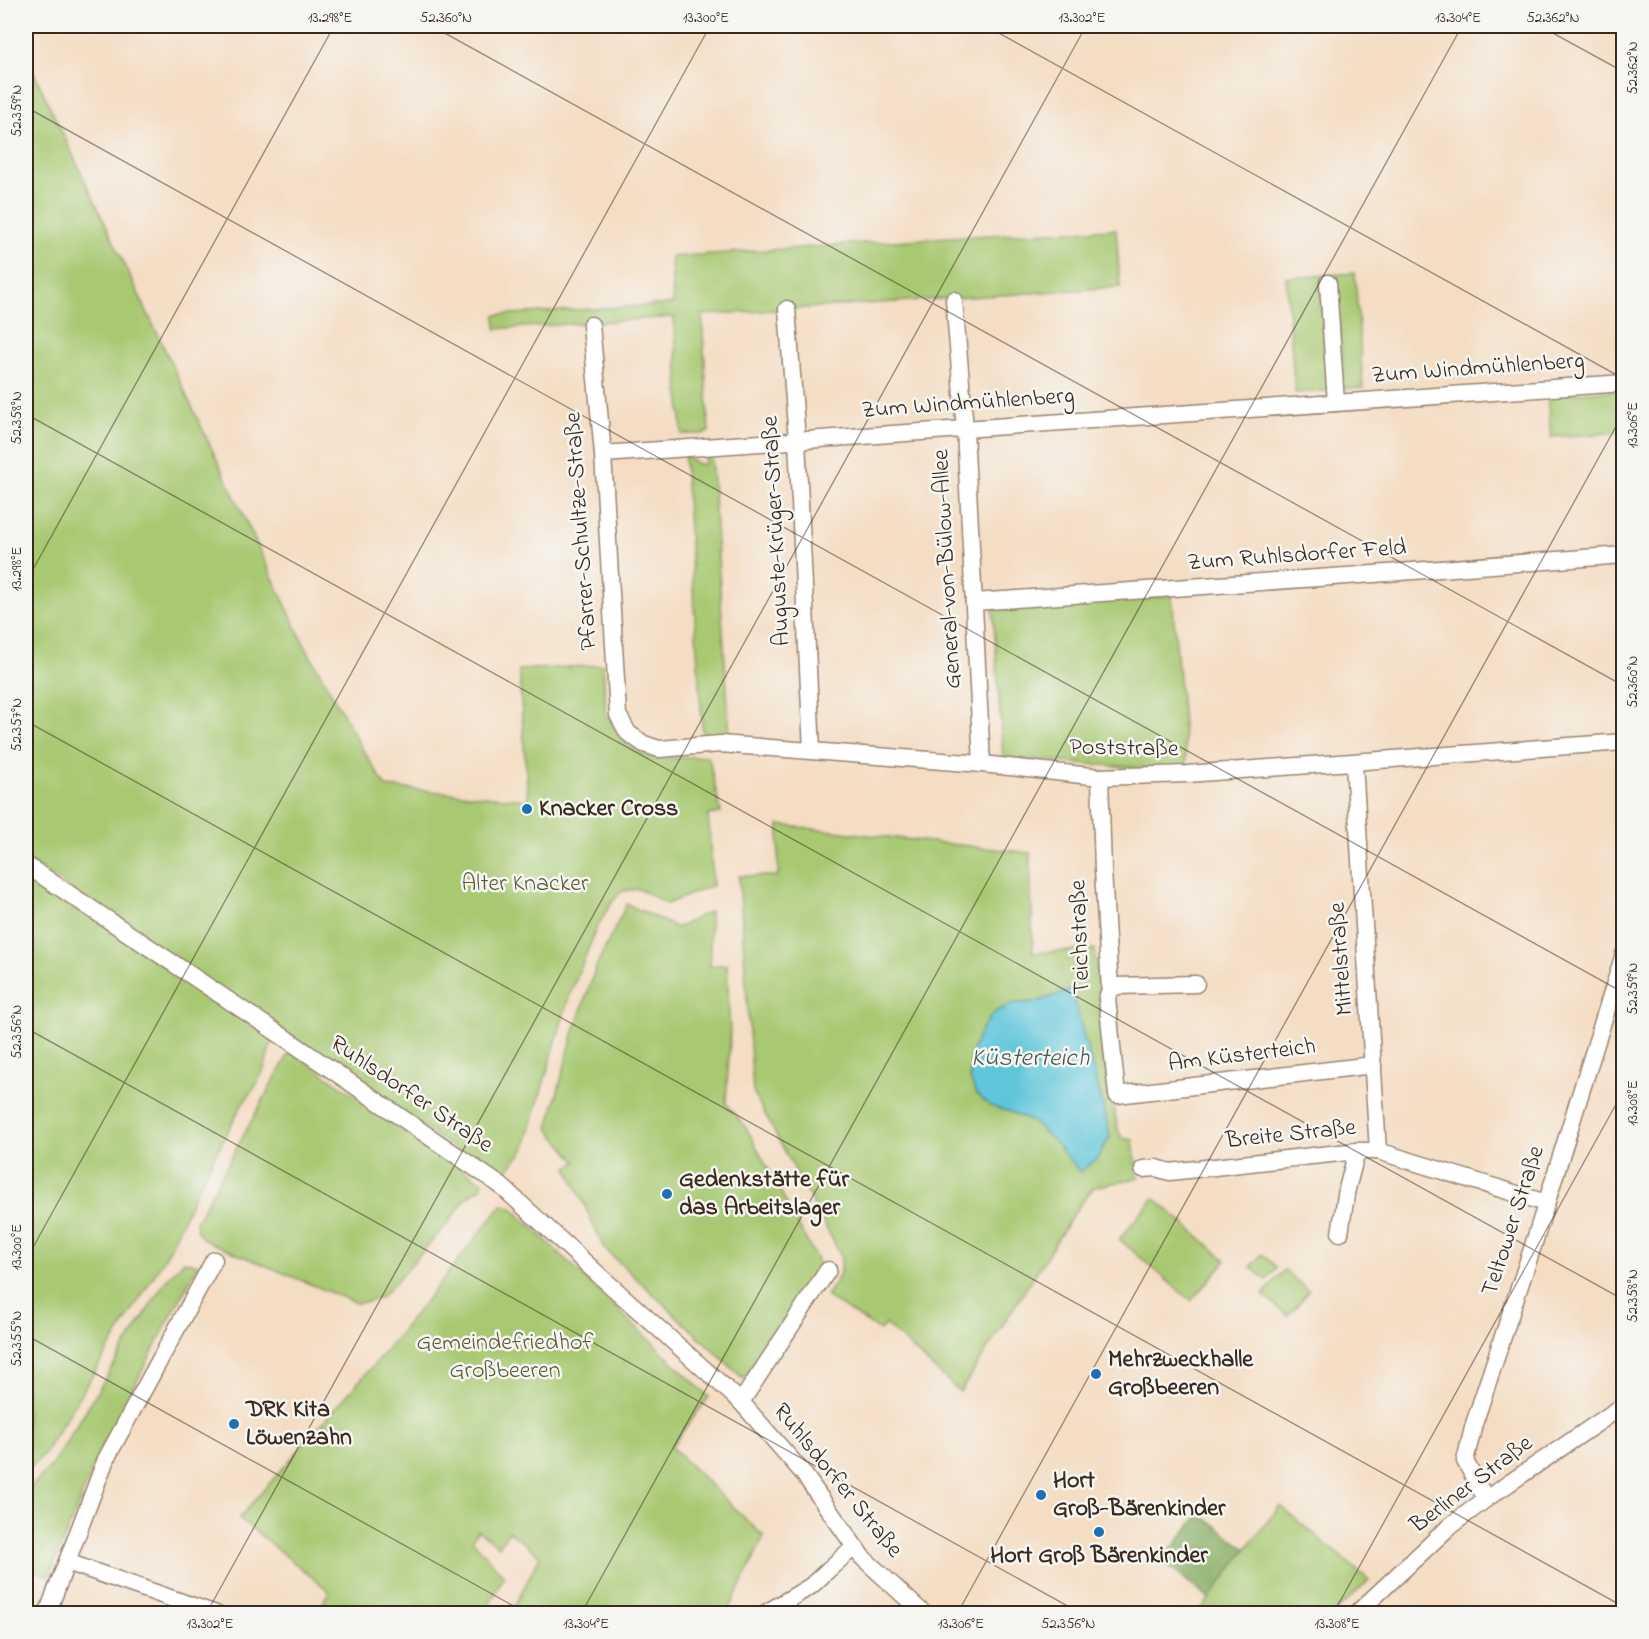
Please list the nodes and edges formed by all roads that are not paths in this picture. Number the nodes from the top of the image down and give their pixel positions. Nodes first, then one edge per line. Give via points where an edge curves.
1 (1328, 283) dead end
2 (954, 300) dead end
3 (787, 309) dead end
4 (591, 325) dead end
5 (1623, 383) edge
6 (1336, 403) junction
7 (965, 429) junction
8 (797, 440) junction
9 (603, 454) junction
10 (1623, 555) edge
11 (974, 602) junction
12 (628, 733) joint
13 (1623, 742) edge
14 (812, 751) junction
15 (1354, 763) junction
16 (982, 764) junction
17 (1100, 777) junction
18 (26, 865) edge
19 (1623, 954) edge
20 (1196, 984) dead end
21 (1110, 990) junction
22 (1373, 1065) junction
23 (1117, 1095) joint
24 (1357, 1151) junction
25 (1378, 1151) junction
26 (1143, 1169) dead end
27 (1546, 1203) junction
28 (1340, 1233) dead end
29 (214, 1260) dead end
30 (828, 1270) dead end
31 (741, 1402) junction
32 (1623, 1406) edge
33 (1486, 1499) junction
34 (856, 1548) junction
35 (67, 1562) junction
36 (47, 1614) edge
37 (216, 1614) edge
38 (764, 1614) edge
39 (924, 1614) edge
40 (1356, 1614) edge

1 - 6 street
2 - 7 street, General-von-Bülow-Allee
3 - 8 street, Auguste-Krüger-Straße
4 - 9 street, Pfarrer-Schultze-Straße
5 - 6 street, Zum Windmühlenberg
6 - 7 street, Zum Windmühlenberg
7 - 8 street, Zum Windmühlenberg
7 - 11 street, General-von-Bülow-Allee
8 - 9 street, Zum Windmühlenberg
8 - 14 street, Auguste-Krüger-Straße
9 - 12 street, Pfarrer-Schultze-Straße via 618,715
10 - 11 street, Zum Ruhlsdorfer Feld
11 - 16 street, General-von-Bülow-Allee
12 - 14 street, Poststraße via 659,749 720,744
13 - 15 street, Poststraße
14 - 16 street, Poststraße
15 - 17 street, Poststraße
15 - 22 street, Mittelstraße
16 - 17 street, Poststraße
17 - 21 street, Teichstraße
18 - 31 street, Ruhlsdorfer Straße via 500,1185
19 - 27 street, Teltower Straße
20 - 21 street via 1117,986
21 - 23 street, Teichstraße via 1107,998
22 - 23 street, Am Küsterteich
22 - 25 street, Mittelstraße
24 - 25 street, Breite Straße
24 - 26 street, Breite Straße via 1170,1172
24 - 28 street
25 - 27 street, Breite Straße
27 - 33 street, Teltower Straße via 1465,1461
29 - 35 street via 106,1459
30 - 31 street, Ruhlsdorfer Straße
31 - 34 street, Ruhlsdorfer Straße via 803,1473
32 - 33 street, Berliner Straße
33 - 40 street, Berliner Straße via 1450,1526
34 - 38 street via 811,1586
34 - 39 street, Ruhlsdorfer Straße
35 - 36 street
35 - 37 street

